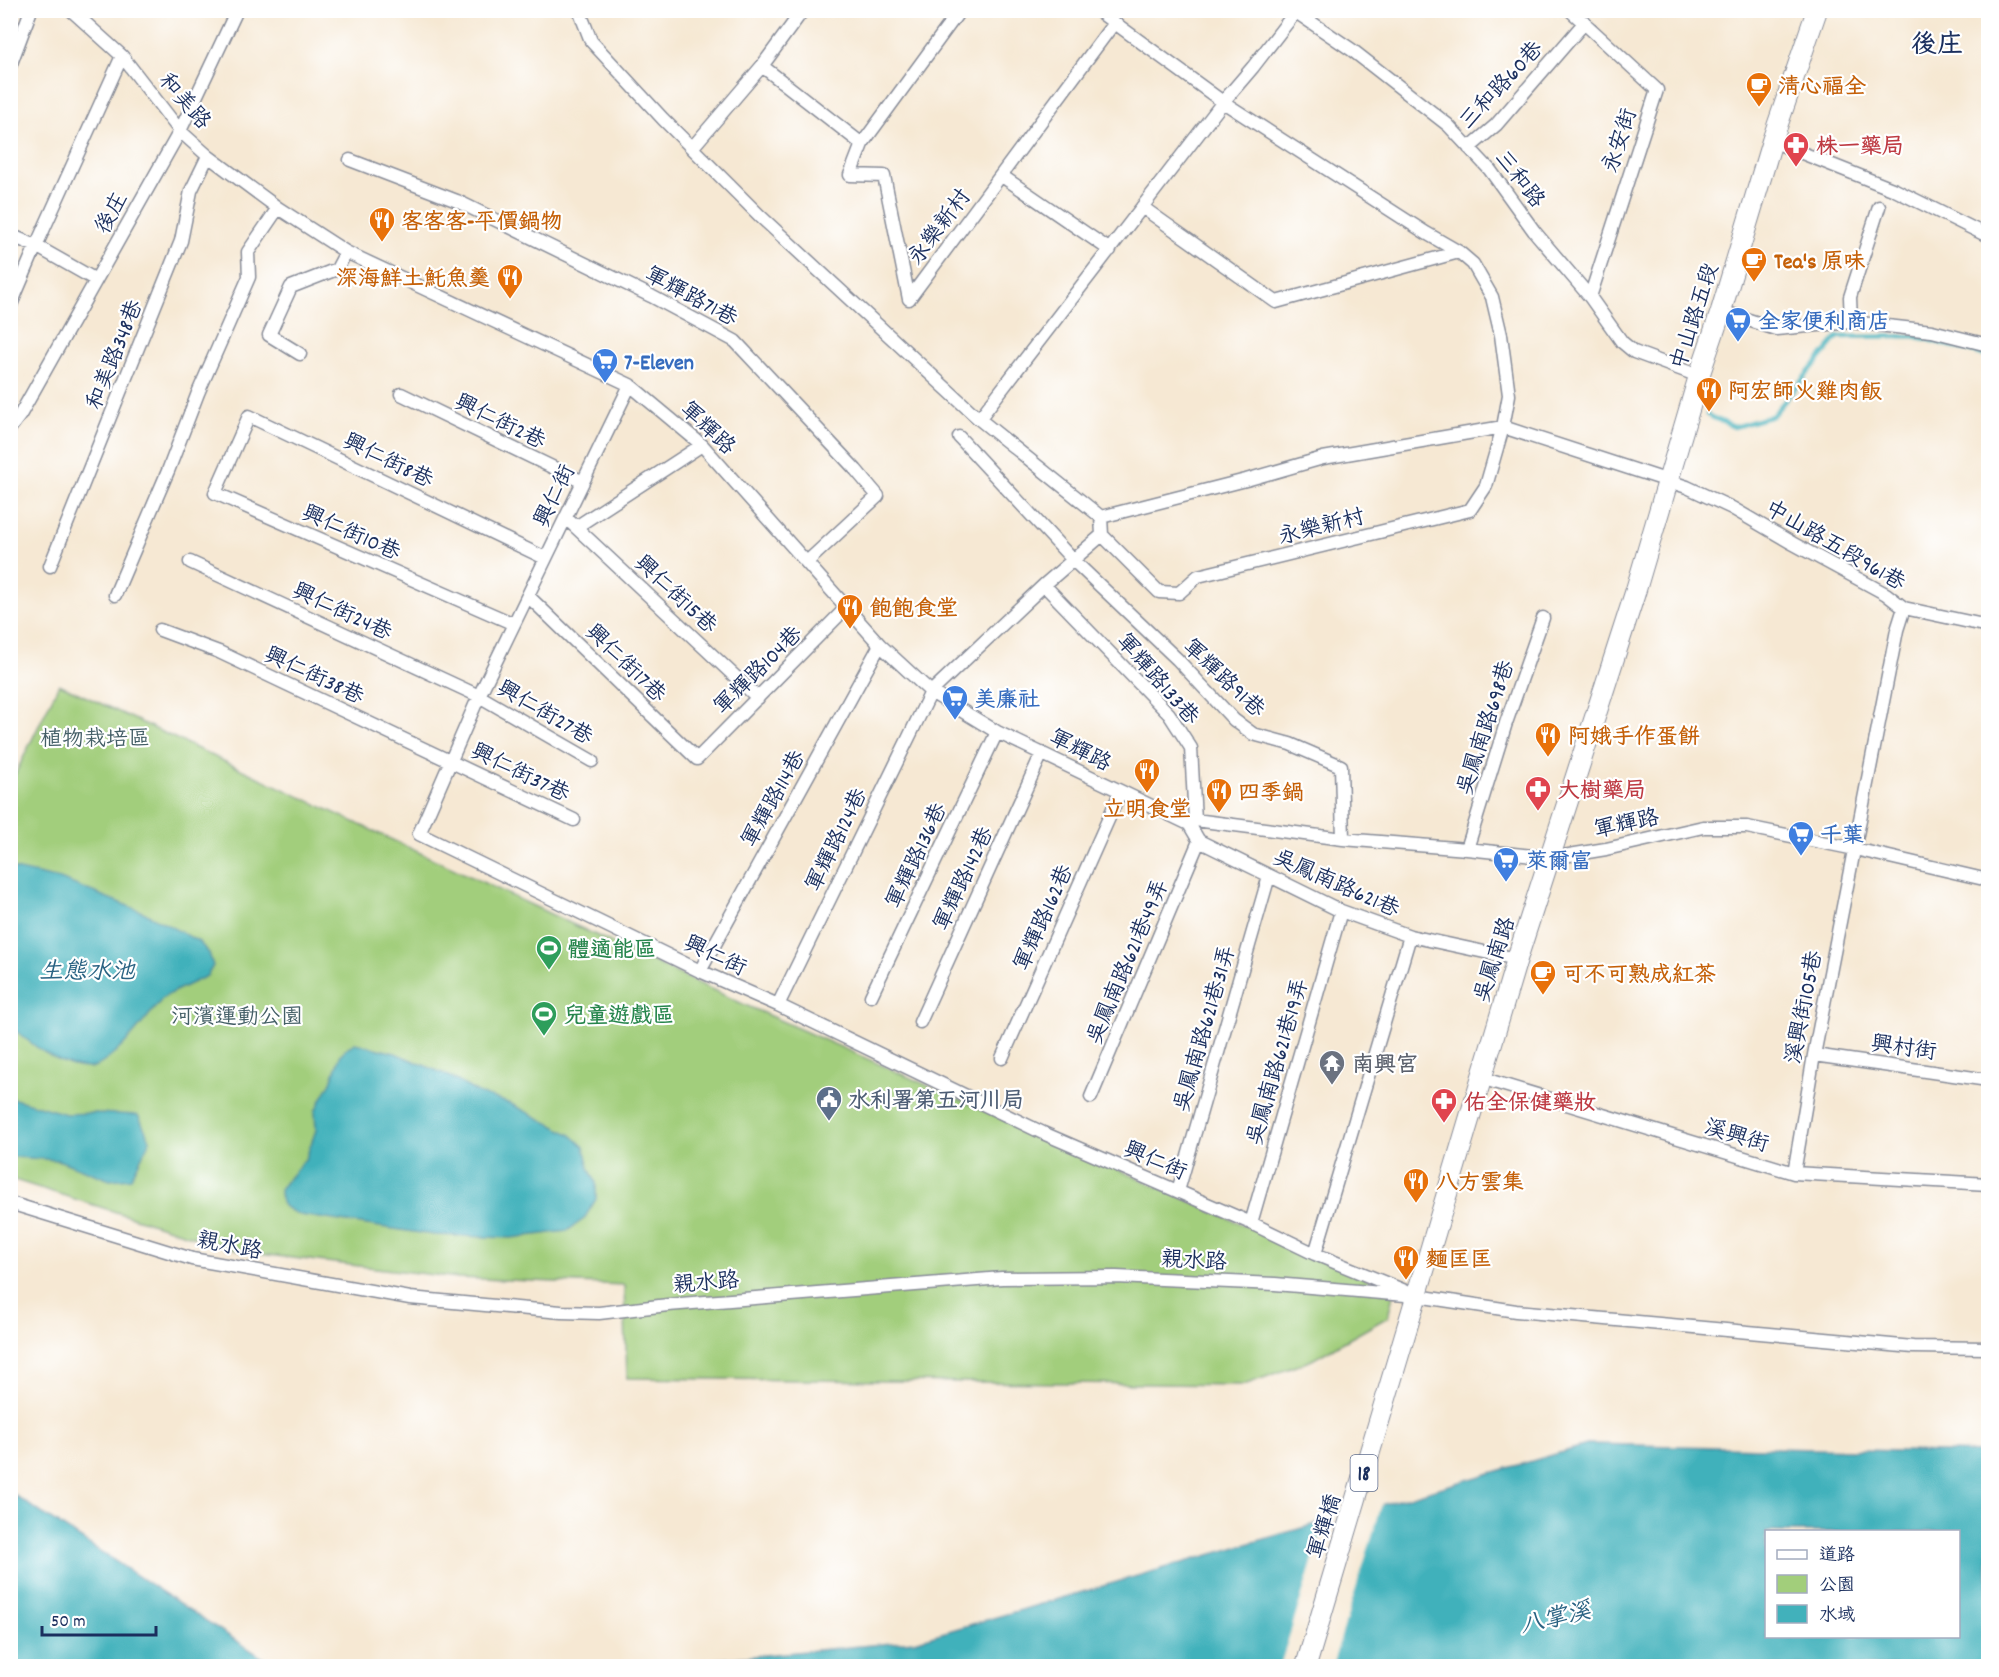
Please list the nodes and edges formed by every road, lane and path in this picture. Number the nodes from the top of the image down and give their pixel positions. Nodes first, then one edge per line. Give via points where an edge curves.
1 (31, 10) edge
2 (70, 10) edge
3 (237, 10) edge
4 (579, 10) edge
5 (803, 10) edge
6 (960, 10) edge
7 (1096, 10) edge
8 (1570, 10) edge
9 (1817, 10) edge
10 (1296, 11) edge
11 (1585, 22) junction
12 (1113, 23) junction
13 (122, 56) junction
14 (10, 66) edge
15 (762, 66) junction
16 (1223, 102) junction
17 (180, 131) junction
18 (1772, 141) junction
19 (862, 144) junction
20 (692, 148) junction
21 (1469, 148) junction
22 (208, 156) junction
23 (350, 160) dead end
24 (1002, 176) junction
25 (1142, 207) junction
26 (1880, 207) dead end
27 (278, 208) junction
28 (10, 235) edge
29 (1989, 236) edge
30 (36, 246) junction
31 (1110, 250) junction
32 (346, 252) junction
33 (1459, 252) junction
34 (96, 280) junction
35 (1590, 297) junction
36 (10, 307) edge
37 (1721, 311) junction
38 (1851, 322) junction
39 (1989, 345) edge
40 (300, 354) dead end
41 (1699, 376) junction
42 (630, 385) junction
43 (401, 394) dead end
44 (979, 418) junction
45 (1503, 427) junction
46 (10, 428) edge
47 (959, 437) dead end
48 (702, 445) junction
49 (233, 452) joint
50 (1669, 481) junction
51 (583, 482) junction
52 (1101, 517) junction
53 (567, 518) junction
54 (576, 527) junction
55 (1102, 535) junction
56 (545, 558) junction
57 (1073, 560) junction
58 (190, 562) dead end
59 (807, 562) junction
60 (50, 566) dead end
61 (1044, 585) junction
62 (115, 595) dead end
63 (528, 596) junction
64 (846, 608) junction
65 (1904, 608) junction
66 (1543, 618) dead end
67 (514, 624) junction
68 (1989, 626) edge
69 (160, 630) dead end
70 (1620, 638) joint
71 (880, 645) junction
72 (931, 692) junction
73 (479, 696) junction
74 (759, 698) junction
75 (997, 732) junction
76 (1042, 753) junction
77 (697, 759) joint
78 (450, 760) junction
79 (592, 761) dead end
80 (1120, 793) junction
81 (574, 820) dead end
82 (1192, 822) junction
83 (1343, 839) junction
84 (1199, 841) junction
85 (1467, 849) junction
86 (1855, 849) junction
87 (1551, 858) junction
88 (1269, 876) junction
89 (1989, 880) edge
90 (1341, 911) junction
91 (1410, 936) junction
92 (1517, 959) junction
93 (700, 971) junction
94 (871, 996) dead end
95 (778, 1005) junction
96 (920, 1022) dead end
97 (1814, 1054) junction
98 (1002, 1058) dead end
99 (1481, 1078) junction
100 (1989, 1080) edge
101 (1091, 1097) dead end
102 (1794, 1173) junction
103 (1989, 1184) edge
104 (1178, 1191) junction
105 (10, 1203) edge
106 (1251, 1223) junction
107 (1315, 1254) junction
108 (1417, 1296) junction
109 (1989, 1348) edge
110 (1306, 1666) edge

1 - 14 street
2 - 13 street, 和美路
3 - 17 street, 後庄
4 - 20 street via 591,41
5 - 15 street
6 - 19 street, 永樂新村
7 - 12 street, 永樂新村
8 - 11 street
9 - 18 main road, 中山路五段 / 18
10 - 16 street
10 - 21 street, 三和路 via 1448,125
11 - 21 street, 三和路60巷 via 1496,125
11 - 35 street, 永安街 via 1657,90
12 - 16 street, 永樂新村
12 - 24 street, 永樂新村
13 - 17 street, 和美路
13 - 30 street
15 - 19 street
15 - 20 street
16 - 25 street
16 - 33 street, 永樂新村
17 - 22 street, 和美路
17 - 34 street, 後庄
18 - 29 street via 1895,190
18 - 37 main road, 中山路五段 / 18
19 - 24 street, 永樂新村 via 850,175 884,176 909,299
20 - 44 street
21 - 35 street, 三和路
22 - 27 street, 和美路
22 - 60 street, 和美路348巷 via 191,191 181,241
23 - 59 street, 軍輝路71巷 via 457,201 735,341 878,496
24 - 31 street
25 - 31 street
25 - 33 street via 1276,302
26 - 38 street via 1850,297
27 - 32 street, 軍輝路
27 - 62 street via 248,252 249,277
28 - 30 street
30 - 34 street
30 - 36 street
31 - 44 street
32 - 40 street via 337,269 291,287 269,335
32 - 42 street, 軍輝路
33 - 45 street, 永樂新村 via 1473,264 1492,297 1509,395
34 - 46 street, 後庄
35 - 41 street, 三和路 via 1622,342 1634,352
37 - 38 street via 1776,329
37 - 41 main road, 中山路五段 / 18
38 - 39 street via 1932,331
41 - 50 main road, 中山路五段 / 18
42 - 48 street, 軍輝路
42 - 51 street, 興仁街
43 - 51 street, 興仁街2巷
44 - 52 street
45 - 50 street
45 - 52 street via 1323,458
45 - 55 street, 永樂新村 via 1486,486 1470,510 1198,576 1179,593 1159,592
47 - 57 street, 軍輝路91巷
48 - 54 street
48 - 59 street, 軍輝路
49 - 56 street, 興仁街8巷 via 249,416
49 - 67 street, 興仁街10巷 via 216,493
50 - 65 street, 中山路五段961巷 via 1732,508 1886,594
50 - 70 main road, 中山路五段 / 18
51 - 53 street, 興仁街
52 - 55 street
53 - 54 street, 興仁街15巷
53 - 56 street, 興仁街
54 - 74 street, 興仁街15巷
55 - 57 street
56 - 63 street, 興仁街
57 - 61 street
57 - 83 street, 軍輝路91巷 via 1177,659 1234,720 1253,734 1290,744 1341,766
58 - 73 street, 興仁街24巷
59 - 64 street, 軍輝路
61 - 72 street
61 - 82 street, 軍輝路133巷 via 1168,714 1191,748
63 - 67 street, 興仁街
63 - 77 street, 興仁街17巷
64 - 71 street, 軍輝路
64 - 74 street, 軍輝路104巷
65 - 68 street, 中山路五段961巷
65 - 86 street
66 - 85 street, 吳鳳南路698巷
67 - 73 street, 興仁街
69 - 78 street, 興仁街38巷 via 219,652
70 - 87 main road, 吳鳳南路 / 18
71 - 72 street, 軍輝路
71 - 93 street, 軍輝路114巷
72 - 75 street, 軍輝路
72 - 95 street, 軍輝路124巷
73 - 78 street, 興仁街
73 - 79 street, 興仁街27巷
74 - 77 street, 軍輝路104巷
75 - 76 street, 軍輝路
75 - 94 street, 軍輝路136巷
76 - 80 street, 軍輝路
76 - 96 street, 軍輝路142巷
78 - 81 street, 興仁街37巷
78 - 93 street, 興仁街 via 418,834
80 - 82 street, 軍輝路
80 - 98 street, 軍輝路162巷
82 - 83 street, 軍輝路
82 - 84 street
83 - 85 street, 軍輝路
84 - 88 street, 吳鳳南路621巷
84 - 101 street, 吳鳳南路621巷49弄
85 - 87 street, 軍輝路
86 - 87 street, 軍輝路 via 1747,827 1703,827
86 - 89 street, 軍輝路
86 - 97 street, 溪興街105巷
87 - 92 main road, 吳鳳南路 / 18
88 - 90 street, 吳鳳南路621巷
88 - 104 street, 吳鳳南路621巷31弄
90 - 91 street, 吳鳳南路621巷
90 - 106 street, 吳鳳南路621巷19弄
91 - 92 street, 吳鳳南路621巷
91 - 107 street
92 - 99 main road, 吳鳳南路 / 18
93 - 95 street, 興仁街
95 - 104 street, 興仁街 via 1043,1133
97 - 100 street, 興村街
97 - 102 street, 溪興街105巷
99 - 102 street, 溪興街
99 - 108 main road, 吳鳳南路 / 18
102 - 103 street, 溪興街
104 - 106 street, 興仁街
105 - 108 street, 親水路 via 192,1259 410,1298 561,1312 599,1313 1002,1278 1116,1277 1264,1283
106 - 107 street, 興仁街
107 - 108 street, 興仁街
108 - 109 street via 1516,1311 1901,1346
108 - 110 main road, 軍輝橋 / 18

